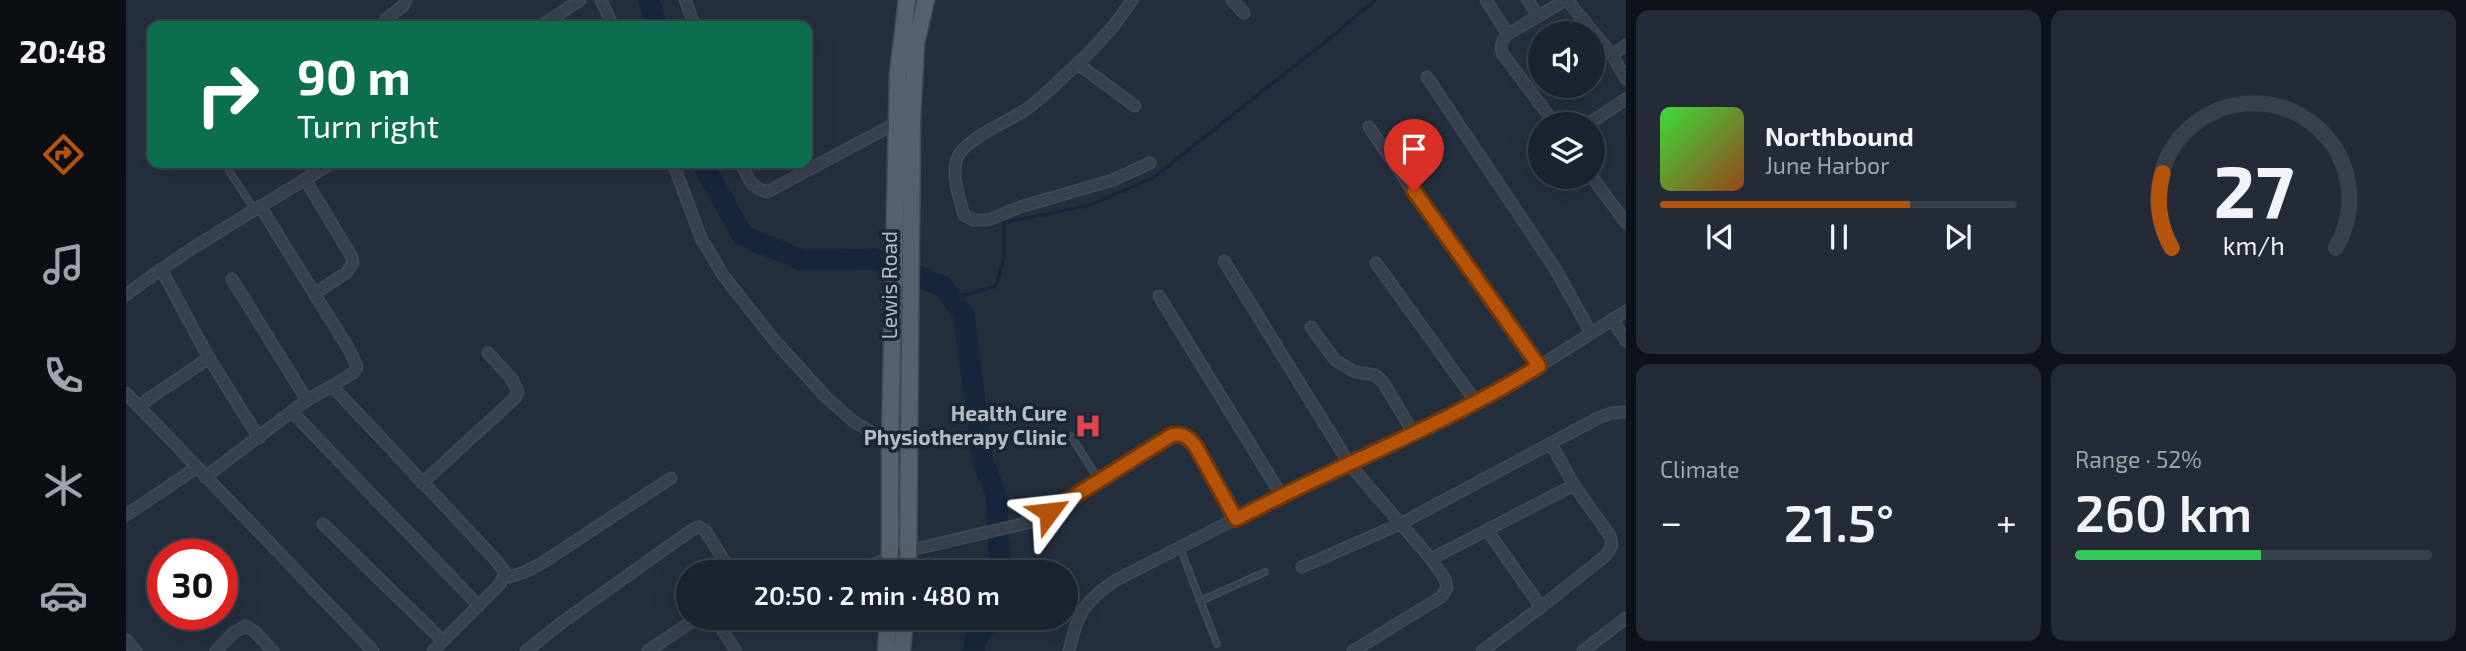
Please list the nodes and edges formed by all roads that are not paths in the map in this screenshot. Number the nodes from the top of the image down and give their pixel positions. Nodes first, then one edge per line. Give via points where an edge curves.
1 (406, 0) edge
2 (580, 0) edge
3 (601, 0) edge
4 (685, 0) edge
5 (907, 0) edge
6 (926, 0) edge
7 (1132, 0) edge
8 (1232, 0) edge
9 (1528, 0) edge
10 (1567, 0) edge
11 (1491, 2) edge
12 (1244, 12) dead end
13 (1538, 16) junction
14 (386, 21) edge
15 (548, 21) edge
16 (612, 21) edge
17 (693, 21) edge
18 (1508, 34) junction
19 (1626, 45) edge
20 (1612, 55) junction
21 (1077, 64) junction
22 (1427, 77) dead end
23 (1626, 79) edge
24 (1626, 99) edge
25 (1135, 106) dead end
26 (1546, 112) edge
27 (1605, 113) edge
28 (897, 123) junction
29 (1369, 127) dead end
30 (904, 142) junction
31 (1150, 163) dead end
32 (812, 167) edge
33 (228, 168) edge
34 (324, 168) edge
35 (675, 168) edge
36 (744, 168) edge
37 (811, 168) edge
38 (305, 180) junction
39 (1601, 189) edge
40 (257, 208) junction
41 (1626, 223) edge
42 (1224, 261) dead end
43 (1376, 263) dead end
44 (161, 269) junction
45 (232, 279) dead end
46 (315, 293) junction
47 (126, 295) edge
48 (1159, 296) dead end
49 (1626, 311) edge
50 (1612, 320) junction
51 (1311, 327) dead end
52 (1591, 333) junction
53 (1626, 341) edge
54 (488, 353) dead end
55 (209, 358) junction
56 (1539, 366) junction
57 (332, 386) junction
58 (126, 393) edge
59 (307, 400) junction
60 (1476, 402) junction
61 (138, 406) junction
62 (292, 412) junction
63 (1626, 412) edge
64 (1414, 434) junction
65 (1071, 436) dead end
66 (259, 438) junction
67 (890, 439) junction
68 (1551, 444) junction
69 (1350, 465) junction
70 (196, 468) junction
71 (205, 477) junction
72 (671, 478) dead end
73 (1100, 482) junction
74 (422, 483) junction
75 (1574, 485) junction
76 (1282, 496) junction
77 (126, 515) edge
78 (1236, 519) junction
79 (323, 524) dead end
80 (1400, 524) junction
81 (1487, 530) junction
82 (1180, 548) junction
83 (910, 549) junction
84 (890, 555) junction
85 (1431, 559) junction
86 (724, 560) edge
87 (877, 560) edge
88 (890, 560) edge
89 (909, 560) edge
90 (1302, 567) dead end
91 (1265, 572) dead end
92 (505, 578) junction
93 (1200, 601) junction
94 (479, 606) junction
95 (1541, 607) junction
96 (1626, 618) edge
97 (679, 630) edge
98 (723, 630) edge
99 (887, 630) edge
100 (904, 630) edge
101 (126, 640) edge
102 (443, 641) junction
103 (1217, 644) dead end
104 (1595, 648) edge
105 (136, 651) edge
106 (216, 651) edge
107 (273, 651) edge
108 (373, 651) edge
109 (433, 651) edge
110 (526, 651) edge
111 (648, 651) edge
112 (736, 651) edge
113 (886, 651) edge
114 (902, 651) edge
115 (1069, 651) edge
116 (1353, 651) edge
117 (1482, 651) edge
118 (1583, 651) edge

1 - 14 street
2 - 15 street
3 - 16 street
4 - 17 street
5 - 28 main road, Lewis Road
6 - 30 main road, Lewis Road
7 - 21 street via 1114,28
8 - 12 street
9 - 13 street
10 - 13 street
10 - 20 street
11 - 18 street
13 - 18 street
18 - 26 street via 1502,40 1502,53
19 - 20 street
20 - 23 street
21 - 25 street
21 - 31 street via 1031,106 981,134 961,153 954,166 964,215 988,220 1113,180
22 - 52 street via 1556,270
24 - 27 street
28 - 30 main road, Lewis Road
28 - 32 street
29 - 56 street
30 - 67 main road, Lewis Road
30 - 83 main road, Lewis Road
33 - 40 lane
34 - 38 street
35 - 67 street via 701,237 731,286 826,397 853,421
36 - 37 street via 756,188 767,192
38 - 40 street
38 - 46 street via 353,263 346,273
39 - 41 street
40 - 44 street
40 - 46 street
42 - 69 street
43 - 60 street
44 - 47 street
44 - 55 street
45 - 59 street
46 - 57 street via 357,367
48 - 76 street
49 - 50 street
50 - 52 street
50 - 53 street
51 - 64 street via 1335,360 1355,372 1375,375 1383,383
52 - 56 street
54 - 74 street via 512,379 518,392 515,398
55 - 61 street
55 - 66 street
56 - 60 street
57 - 59 street
57 - 74 street
58 - 61 street
59 - 62 street
60 - 64 street
61 - 70 street
62 - 66 street
62 - 94 street
63 - 68 street via 1596,419
64 - 69 street
65 - 73 lane
66 - 71 street
67 - 84 main road, Lewis Road
68 - 75 street
68 - 80 street
69 - 76 street
69 - 80 street
70 - 71 street
70 - 77 street
71 - 108 street
72 - 92 street via 542,563
73 - 78 street via 1180,434 1196,447
73 - 83 street via 1031,522
74 - 92 street via 500,565
75 - 81 street
75 - 95 street via 1613,542 1594,565
76 - 78 street
78 - 82 street
79 - 102 street
80 - 85 street
80 - 90 street
81 - 85 street
81 - 95 street
82 - 93 lane
82 - 115 street via 1089,599 1077,620
83 - 84 street
83 - 89 main road, Lewis Road
84 - 87 lane
84 - 88 main road, Lewis Road
85 - 116 street via 1444,579 1445,593
86 - 110 street via 705,530 693,529
91 - 93 lane
92 - 94 street
93 - 103 lane
94 - 102 street
95 - 117 street
96 - 104 street
97 - 111 street
98 - 112 street
99 - 113 main road
100 - 114 main road
101 - 105 street
102 - 109 street
104 - 118 street
106 - 107 street via 246,626

